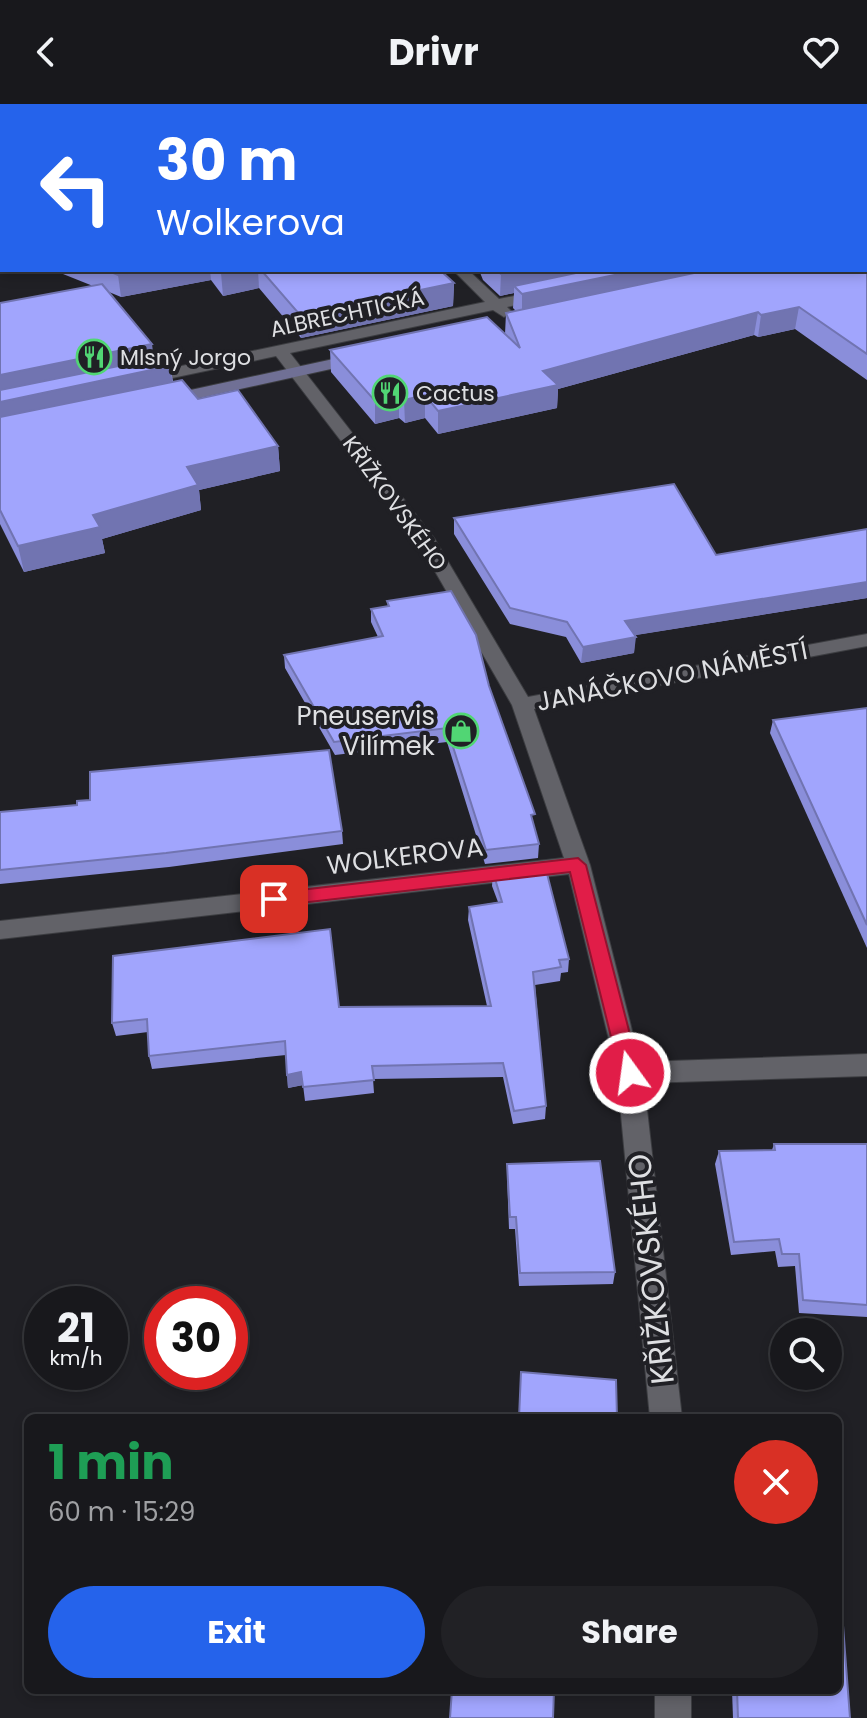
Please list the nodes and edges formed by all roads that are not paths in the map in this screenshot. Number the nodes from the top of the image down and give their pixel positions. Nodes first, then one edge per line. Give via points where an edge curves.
1 (462, 272) edge
2 (567, 289) edge
3 (496, 304) junction
4 (510, 326) edge
5 (280, 350) junction
6 (385, 353) edge
7 (297, 372) junction
8 (124, 383) edge
9 (141, 406) edge
10 (867, 640) edge
11 (522, 705) junction
12 (578, 865) junction
13 (0, 930) edge
14 (867, 1065) edge
15 (630, 1073) junction
16 (666, 1414) edge
17 (673, 1694) edge
18 (673, 1718) edge

1 - 3 street
2 - 3 street, ALBRECHTICKÁ
3 - 4 street
3 - 5 street, ALBRECHTICKÁ
5 - 7 street, KŘIŽKOVSKÉHO
5 - 8 street, ALBRECHTICKÁ
6 - 7 main road, ALBRECHTICKÁ
7 - 9 main road, ALBRECHTICKÁ
7 - 11 street, KŘIŽKOVSKÉHO via 425,538
10 - 11 street, JANÁČKOVO NÁMĚSTÍ
11 - 12 street, JANÁČKOVO NÁMĚSTÍ
12 - 13 street, WOLKEROVA
12 - 15 street, JANÁČKOVO NÁMĚSTÍ
14 - 15 street
15 - 16 street, KŘIŽKOVSKÉHO
17 - 18 street

